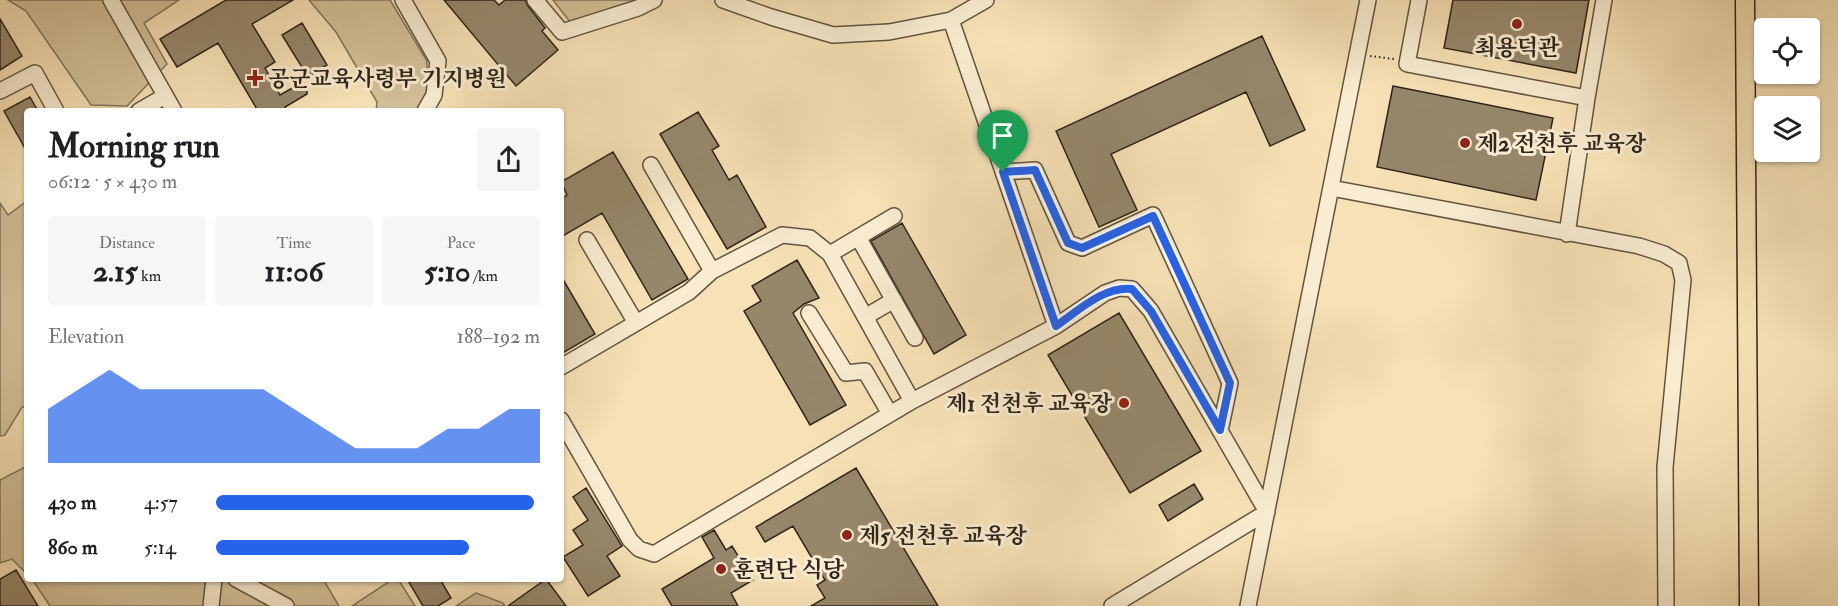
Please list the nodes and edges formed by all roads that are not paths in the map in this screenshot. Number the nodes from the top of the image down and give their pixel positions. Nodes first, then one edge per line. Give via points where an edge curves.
1 (111, 0) edge
2 (403, 0) edge
3 (535, 0) edge
4 (654, 0) edge
5 (723, 0) edge
6 (986, 0) edge
7 (1368, 0) edge
8 (1419, 0) edge
9 (1604, 0) edge
10 (1745, 0) edge
11 (951, 20) junction
12 (0, 92) edge
13 (165, 96) junction
14 (1587, 98) junction
15 (54, 108) edge
16 (145, 108) edge
17 (172, 108) edge
18 (427, 108) edge
19 (651, 165) dead end
20 (1003, 172) junction
21 (1330, 188) junction
22 (894, 216) dead end
23 (1567, 234) junction
24 (858, 237) junction
25 (587, 240) dead end
26 (830, 254) junction
27 (712, 271) junction
28 (894, 300) junction
29 (810, 313) dead end
30 (866, 317) junction
31 (636, 323) junction
32 (1056, 326) junction
33 (915, 338) dead end
34 (564, 365) edge
35 (912, 401) junction
36 (890, 414) junction
37 (564, 425) edge
38 (1220, 430) junction
39 (1267, 512) junction
40 (214, 582) edge
41 (242, 582) edge
42 (212, 606) edge
43 (286, 606) edge
44 (1112, 606) edge
45 (1248, 606) edge
46 (1666, 606) edge
47 (1749, 606) edge

1 - 13 street
2 - 18 street via 438,61 434,94
3 - 4 street via 562,32
5 - 11 street via 833,35 890,32
6 - 11 street
7 - 21 street
8 - 14 street via 1407,64
9 - 14 street
10 - 47 main road
11 - 20 street
12 - 15 street via 35,73
13 - 16 street
13 - 17 street
14 - 23 street
19 - 27 street
20 - 32 street
20 - 38 street via 1035,170 1068,243 1082,248 1153,216 1230,383
21 - 23 street
21 - 39 street
22 - 24 street
23 - 46 street via 1664,254 1678,263 1683,280 1665,467
24 - 26 street
24 - 28 street
25 - 31 street
26 - 27 street via 810,238 782,234
26 - 30 street
27 - 31 street via 689,292
28 - 30 street
28 - 33 street
29 - 36 street via 846,373 865,370
30 - 35 street
31 - 34 street
32 - 35 street
32 - 38 street via 1105,293 1132,289 1151,311
35 - 36 street
36 - 37 street via 654,554 639,549 630,540
38 - 39 street
39 - 44 street
39 - 45 street
40 - 42 street
41 - 43 street

